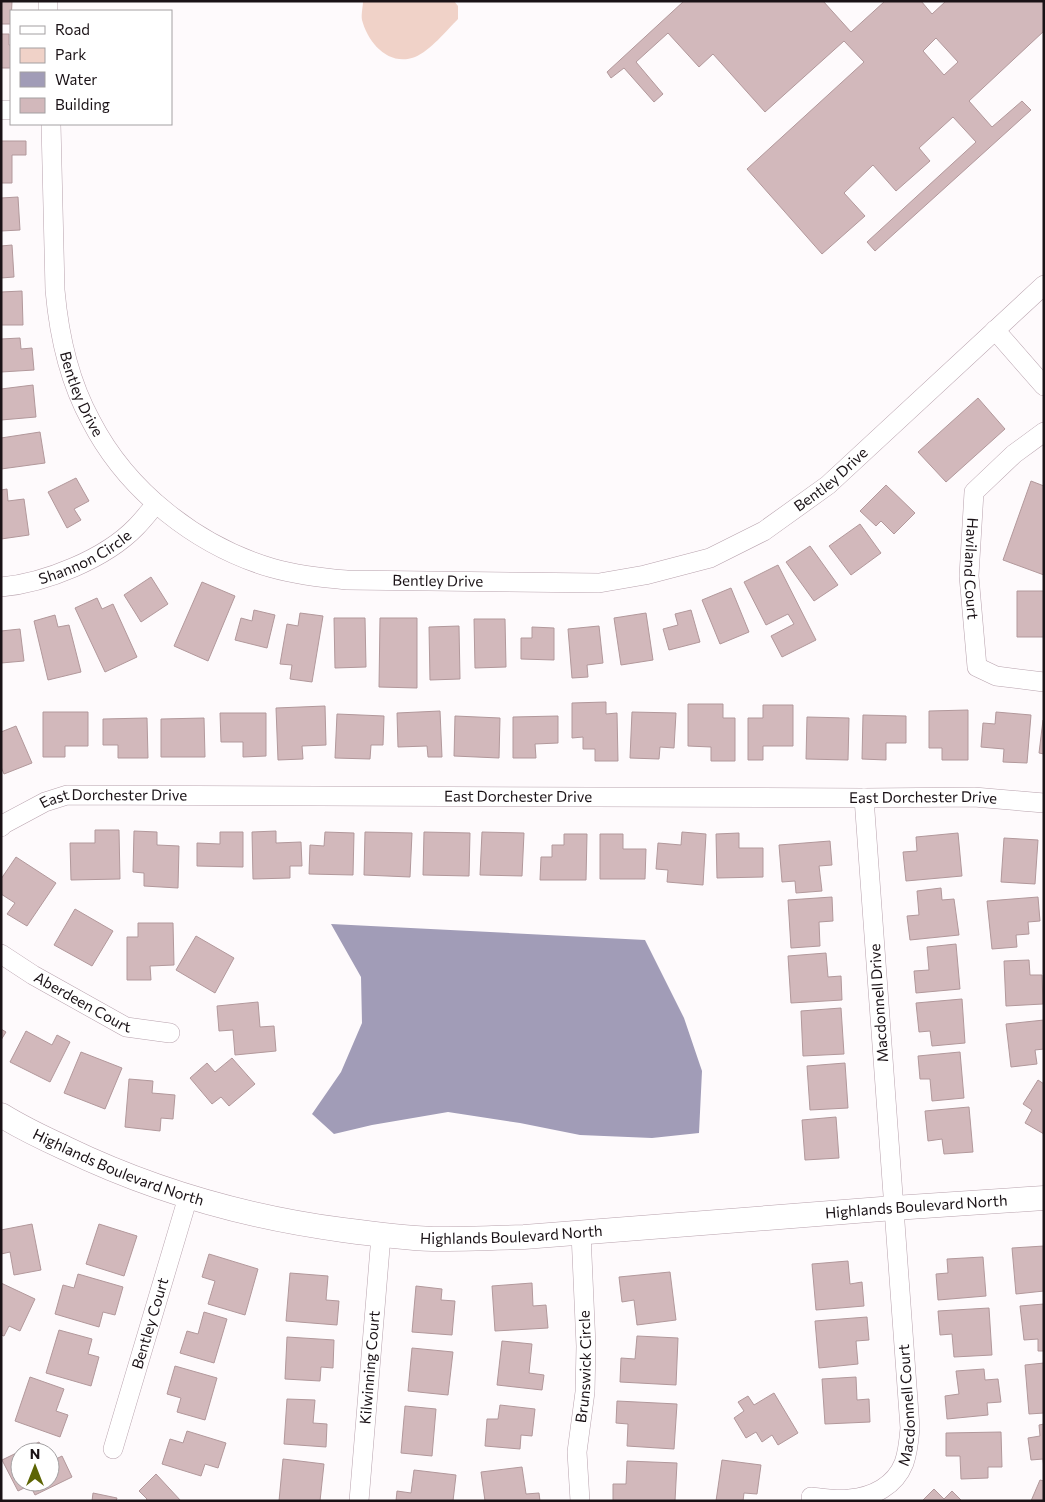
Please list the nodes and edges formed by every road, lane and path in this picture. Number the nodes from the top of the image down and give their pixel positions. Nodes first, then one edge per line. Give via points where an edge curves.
1 (51, 125) edge
2 (1044, 284) edge
3 (994, 330) junction
4 (1044, 386) edge
5 (1044, 432) edge
6 (156, 504) junction
7 (1, 587) edge
8 (1044, 682) edge
9 (864, 798) junction
10 (1044, 803) edge
11 (1, 827) edge
12 (1, 954) edge
13 (170, 1033) dead end
14 (1, 1115) edge
15 (188, 1197) junction
16 (1044, 1198) edge
17 (894, 1208) junction
18 (581, 1233) junction
19 (382, 1236) junction
20 (113, 1449) dead end
21 (811, 1497) dead end
22 (359, 1501) edge
23 (580, 1501) edge

1 - 6 street, Bentley Drive via 55,290 66,358 90,421 128,475
2 - 3 street, Bentley Drive
3 - 4 street
3 - 6 street, Bentley Drive via 828,485 764,531 710,558 645,575 599,583 319,577 271,568 230,552 176,521
5 - 8 street, Haviland Court via 1014,454 974,492 969,576 977,667 996,676
6 - 7 street, Shannon Circle via 135,528 100,553 49,577
9 - 10 street, East Dorchester Drive via 974,798
9 - 11 street, East Dorchester Drive via 67,796 45,802
9 - 17 street, Macdonnell Drive
12 - 13 street, Aberdeen Court via 126,1027
14 - 15 street, Highlands Boulevard North via 84,1158
15 - 19 street, Highlands Boulevard North via 309,1226
15 - 20 street, Bentley Court
16 - 17 street, Highlands Boulevard North
17 - 18 street, Highlands Boulevard North
17 - 21 street, Macdonnell Court via 910,1428 905,1461 889,1486 869,1495 848,1500
18 - 19 street, Highlands Boulevard North via 486,1239
18 - 23 street, Brunswick Circle via 586,1346 585,1392 577,1452
19 - 22 street, Kilwinning Court

